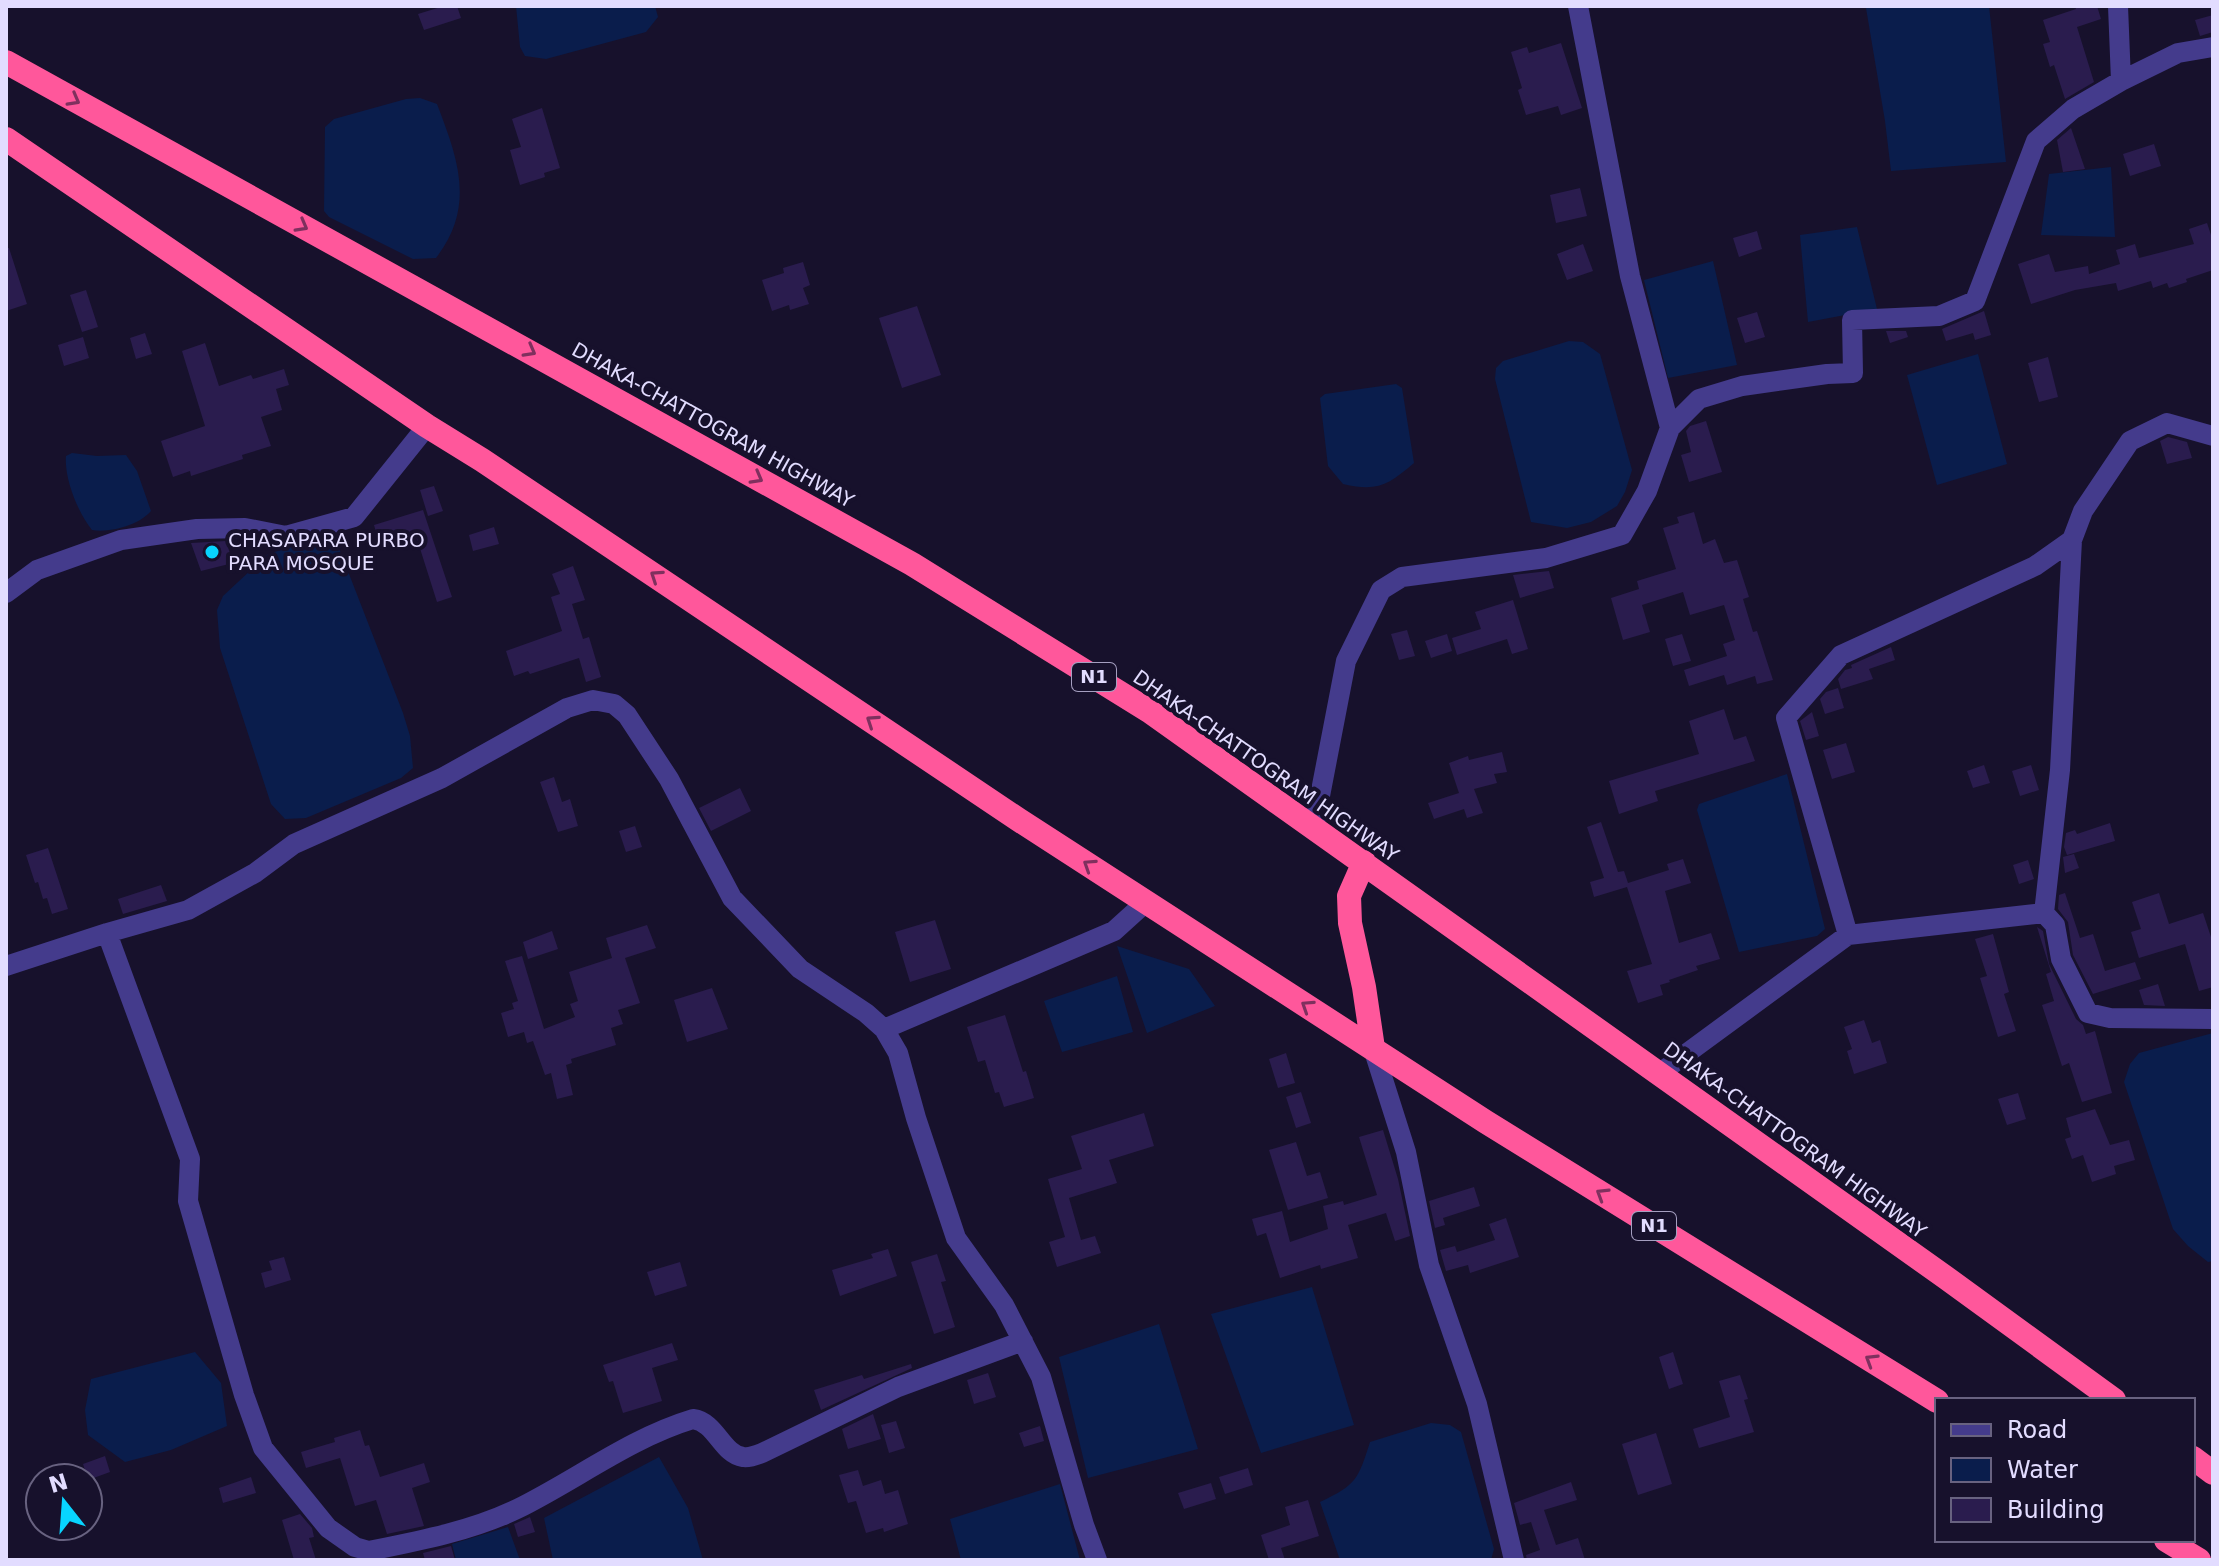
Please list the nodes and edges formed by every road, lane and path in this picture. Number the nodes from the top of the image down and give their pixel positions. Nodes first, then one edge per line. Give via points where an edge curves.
1 (1578, 6) edge
2 (2118, 6) edge
3 (2213, 47) edge
4 (6, 62) edge
5 (2121, 81) junction
6 (6, 139) edge
7 (427, 426) junction
8 (1670, 428) junction
9 (2213, 436) edge
10 (2072, 540) junction
11 (6, 593) edge
12 (1314, 827) junction
13 (1364, 862) junction
14 (1146, 902) junction
15 (2044, 913) junction
16 (107, 933) junction
17 (1848, 935) junction
18 (6, 966) edge
19 (2213, 1019) edge
20 (884, 1029) junction
21 (1373, 1048) junction
22 (1660, 1073) junction
23 (1023, 1341) junction
24 (2111, 1398) edge
25 (1935, 1400) edge
26 (2195, 1460) edge
27 (2213, 1473) edge
28 (2169, 1542) edge
29 (1097, 1560) edge
30 (1514, 1560) edge
31 (2199, 1560) edge

1 - 8 street via 1630,276
2 - 5 street
3 - 5 street via 2178,53
4 -> 12 highway, DHAKA-CHATTOGRAM HIGHWAY / N1 via 912,564 1149,711
5 - 8 street via 2073,109 2036,141 1975,301 1939,316 1852,320 1853,373 1727,390 1699,399
6 - 7 highway, N1
7 - 11 street via 354,517 286,536 245,528 197,529 121,540 37,570
14 -> 7 highway, N1
8 - 12 street via 1647,491 1622,535 1546,558 1402,577 1381,590 1346,661
9 - 10 street via 2167,423 2130,441 2083,511
10 - 15 street via 2060,770
10 - 17 street via 2035,566 1841,655 1786,718
12 - 13 highway, DHAKA-CHATTOGRAM HIGHWAY / N1
13 - 21 highway via 1349,896 1350,923
13 - 22 highway, DHAKA-CHATTOGRAM HIGHWAY / N1
14 - 20 street via 1114,931
21 -> 14 highway, N1
15 - 17 street
15 - 19 street via 2055,925 2061,959 2088,1013
16 - 18 street
16 - 20 street via 188,910 255,873 294,844 442,778 567,708 593,700 614,704 627,715 669,779 732,898 800,969
16 - 23 street via 190,1159 188,1201 263,1448 328,1528 355,1547 369,1551 452,1533 515,1510 637,1443 693,1419 703,1420 733,1453 762,1453 898,1387
17 - 22 street
20 - 23 street via 898,1053 956,1238
25 -> 21 highway, N1
21 - 30 street via 1406,1152 1429,1265 1477,1404
22 - 24 highway, DHAKA-CHATTOGRAM HIGHWAY / N1
23 - 29 street via 1041,1377
26 - 27 highway
28 - 31 highway

